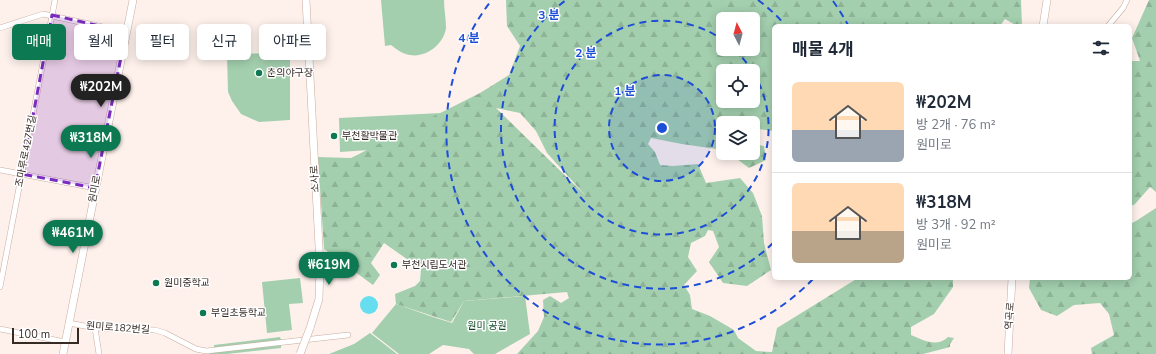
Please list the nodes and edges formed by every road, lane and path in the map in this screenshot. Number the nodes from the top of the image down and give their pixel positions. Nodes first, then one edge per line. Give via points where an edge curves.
1 (55, 0) edge
2 (133, 0) edge
3 (306, 0) edge
4 (1047, 0) edge
5 (1127, 0) edge
6 (52, 15) junction
7 (91, 24) edge
8 (128, 24) edge
9 (1043, 24) edge
10 (1110, 24) edge
11 (0, 28) edge
12 (120, 60) edge
13 (0, 170) edge
14 (22, 174) junction
15 (95, 188) junction
16 (1012, 280) edge
17 (0, 287) edge
18 (69, 323) junction
19 (95, 328) junction
20 (0, 329) edge
21 (348, 334) dead end
22 (65, 342) junction
23 (63, 354) edge
24 (99, 354) edge
25 (300, 354) edge
26 (1008, 354) edge

1 - 6 street, 조마루로427번길
2 - 8 street, 원미로
3 - 25 street, 소사로, bridge via 320,265 319,298
4 - 9 street
5 - 10 street
6 - 7 street
6 - 11 street via 42,14
6 - 14 street, 조마루로427번길
12 - 15 street, 원미로
13 - 14 street
14 - 15 street
14 - 17 street, 조마루로427번길
15 - 18 street, 원미로
16 - 26 street, 역곡로
18 - 19 street, 원미로182번길
18 - 22 street, 원미로
19 - 21 street, 원미로182번길 via 155,330 206,351
19 - 24 street
20 - 22 street
22 - 23 street, 원미로

